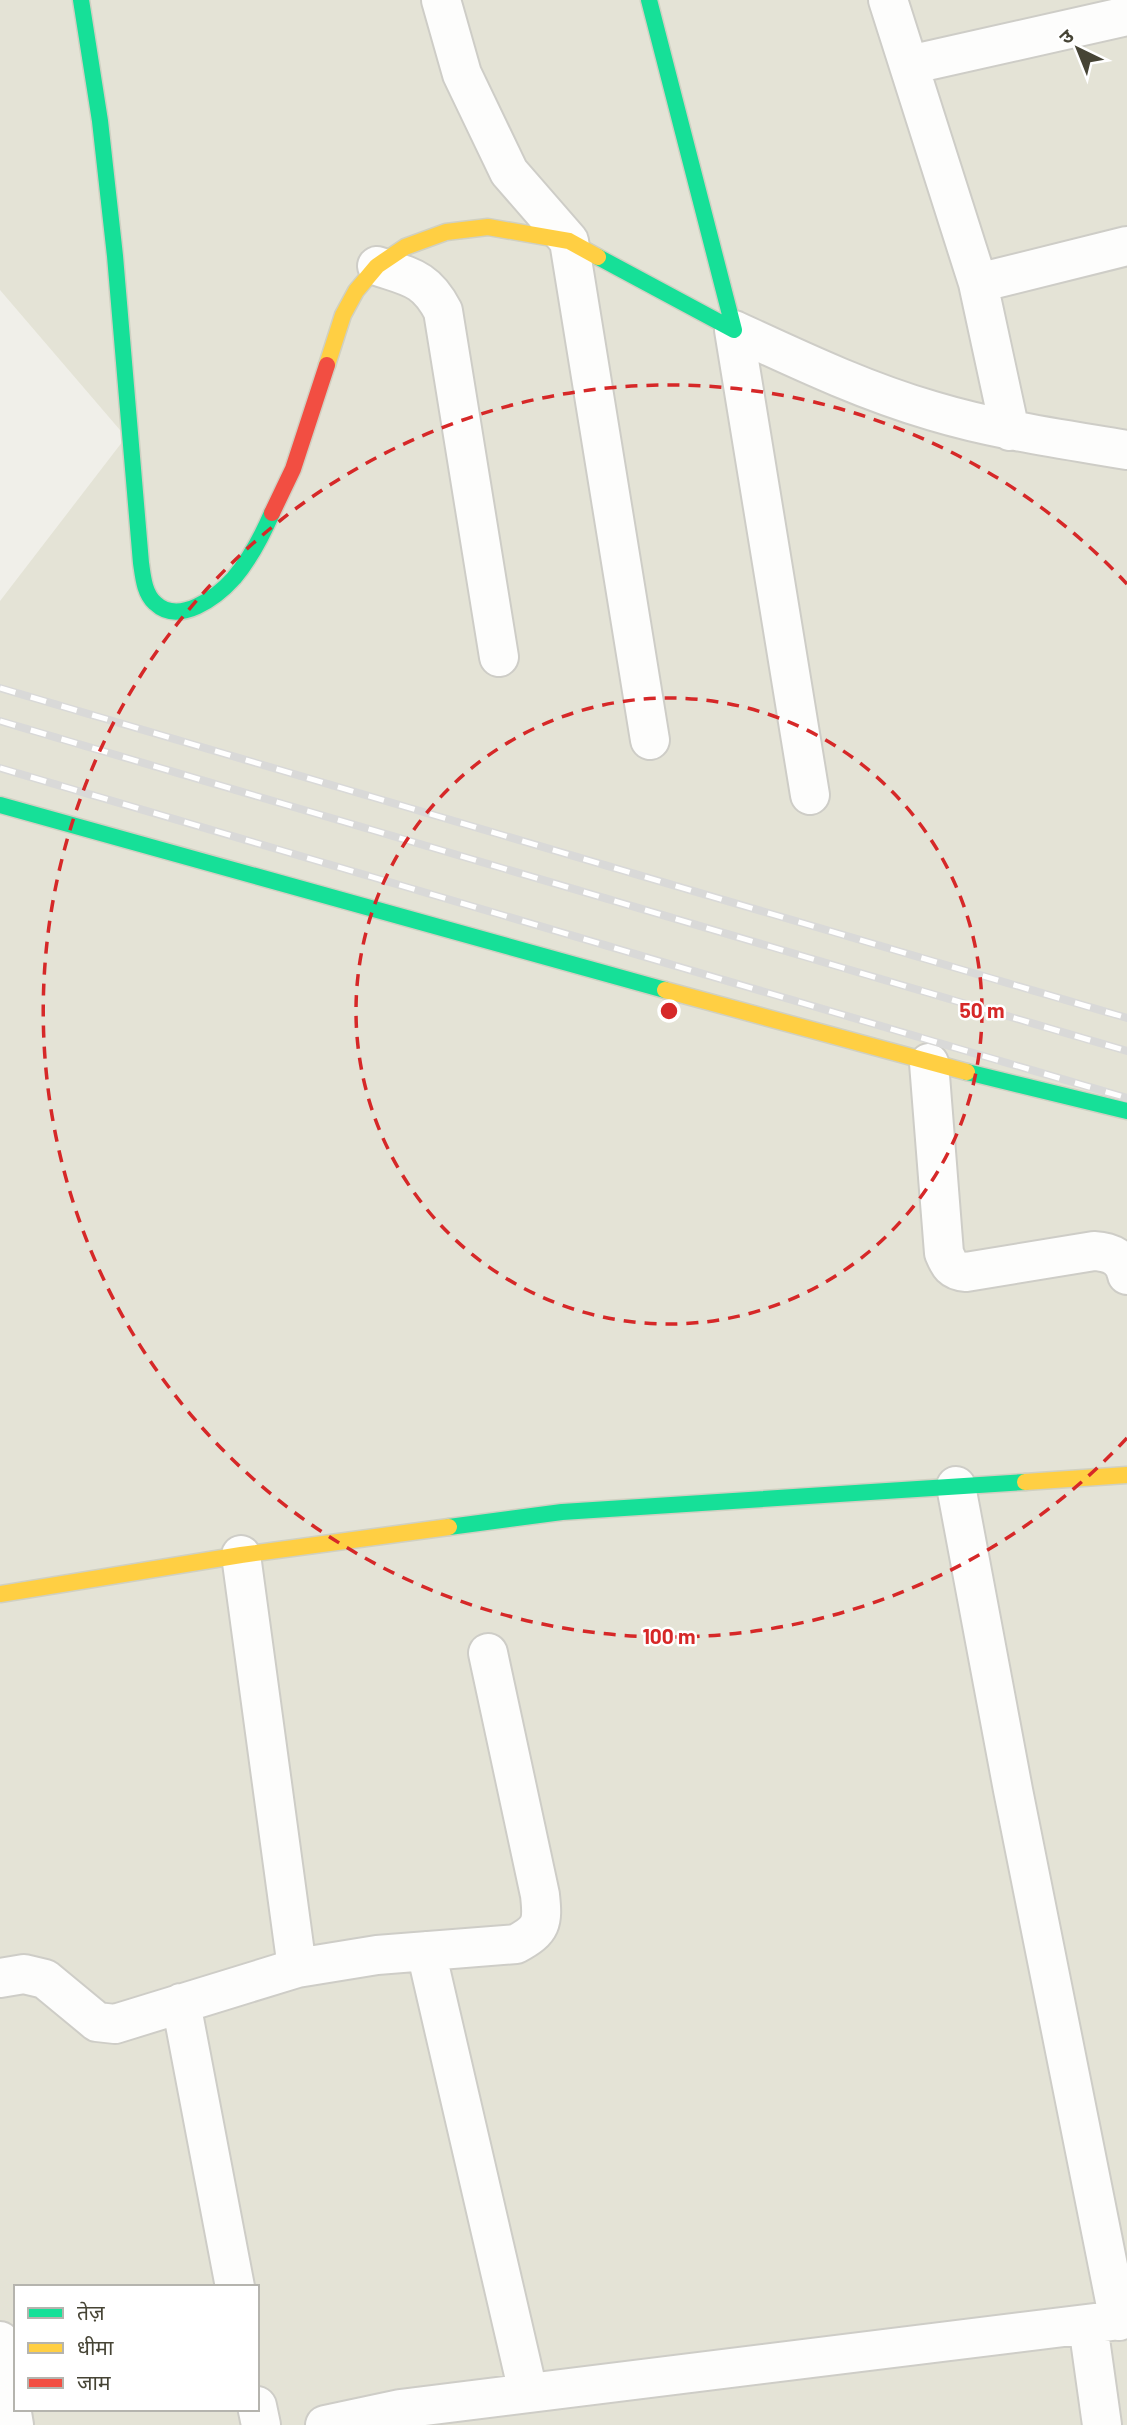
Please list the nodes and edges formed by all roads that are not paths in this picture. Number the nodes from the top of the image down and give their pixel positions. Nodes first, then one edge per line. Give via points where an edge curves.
1 (80, 0) edge
2 (441, 0) edge
3 (649, 0) edge
4 (888, 0) edge
5 (1127, 16) edge
6 (909, 65) junction
7 (569, 241) junction
8 (1127, 246) edge
9 (377, 266) junction
10 (978, 283) junction
11 (734, 330) junction
12 (1010, 431) junction
13 (1127, 450) edge
14 (499, 657) dead end
15 (650, 740) dead end
16 (810, 795) dead end
17 (0, 805) edge
18 (929, 1063) junction
19 (1127, 1111) edge
20 (1127, 1276) edge
21 (1127, 1475) edge
22 (956, 1486) junction
23 (241, 1555) junction
24 (0, 1594) edge
25 (488, 1653) dead end
26 (426, 1951) junction
27 (297, 1968) junction
28 (0, 1978) edge
29 (181, 2003) junction
30 (235, 2285) edge
31 (1111, 2322) edge
32 (0, 2341) edge
33 (528, 2392) junction
34 (14, 2425) edge
35 (325, 2425) edge
36 (1102, 2425) edge

1 - 9 street via 105,162 141,563 145,588 155,604 174,612 202,605 233,579 260,540 293,469 343,314
2 - 7 street via 463,74 509,172
3 - 11 street
4 - 6 street
5 - 6 street
6 - 10 street
7 - 9 street via 488,227 446,232 405,247
7 - 11 street
7 - 15 street
8 - 10 street
9 - 14 street via 418,279 434,293 443,311
10 - 12 street
11 - 12 street via 838,378 931,411
11 - 16 street
12 - 13 street
17 - 18 street
18 - 19 street
18 - 20 street via 948,1265 956,1272 966,1272 1107,1251 1117,1257
21 - 22 street
22 - 23 street via 562,1512
22 - 31 street
23 - 24 street
23 - 27 street
25 - 26 street via 542,1917 534,1935 516,1944
26 - 27 street
26 - 33 street
27 - 29 street
28 - 29 street via 24,1974 45,1979 97,2022 115,2024
29 - 30 street
31 - 33 street
31 - 36 street
32 - 34 street
33 - 35 street via 400,2409

